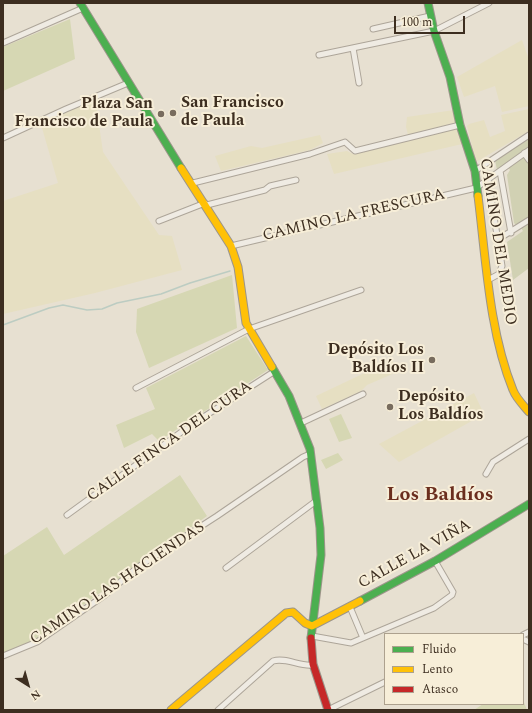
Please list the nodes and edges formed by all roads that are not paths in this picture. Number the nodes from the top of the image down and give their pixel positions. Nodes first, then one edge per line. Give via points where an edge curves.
1 (428, 3) edge
2 (489, 3) edge
3 (81, 6) edge
4 (430, 16) junction
5 (373, 28) dead end
6 (434, 31) junction
7 (3, 43) edge
8 (353, 48) junction
9 (319, 55) dead end
10 (128, 83) junction
11 (360, 83) dead end
12 (460, 125) junction
13 (529, 135) edge
14 (3, 138) edge
15 (527, 151) edge
16 (529, 160) edge
17 (475, 170) junction
18 (500, 171) junction
19 (488, 179) junction
20 (296, 180) dead end
21 (192, 183) junction
22 (476, 188) junction
23 (206, 204) junction
24 (529, 220) edge
25 (159, 221) dead end
26 (511, 233) junction
27 (497, 240) junction
28 (231, 246) junction
29 (488, 280) junction
30 (361, 290) dead end
31 (249, 329) junction
32 (275, 371) junction
33 (136, 388) dead end
34 (364, 394) dead end
35 (529, 412) edge
36 (301, 423) junction
37 (529, 439) edge
38 (310, 454) junction
39 (486, 474) dead end
40 (316, 501) junction
41 (529, 504) edge
42 (67, 515) dead end
43 (435, 561) junction
44 (226, 568) dead end
45 (350, 607) junction
46 (312, 626) junction
47 (312, 636) junction
48 (363, 638) junction
49 (3, 656) edge
50 (313, 665) junction
51 (384, 682) edge
52 (172, 710) edge
53 (218, 710) edge
54 (328, 710) edge

1 - 4 street, CAMINO DEL MEDIO
2 - 6 street
3 - 7 street
3 - 10 street
4 - 5 street
4 - 6 street, CAMINO DEL MEDIO
6 - 8 street
6 - 12 street, CAMINO DEL MEDIO via 450,77
8 - 9 street
8 - 11 street
10 - 14 street
10 - 21 street
12 - 17 street, CAMINO DEL MEDIO
12 - 21 street via 355,151 345,142 310,154
13 - 17 street
15 - 16 street
15 - 18 street
17 - 22 street, CAMINO DEL MEDIO
18 - 19 street
18 - 26 street
19 - 22 street
19 - 27 street
20 - 23 street
21 - 23 street
22 - 28 street, CAMINO LA FRESCURA
22 - 29 street, CAMINO DEL MEDIO
23 - 25 street
23 - 28 street
24 - 26 street
26 - 27 street
27 - 29 street via 501,271
28 - 31 street via 238,267 243,311
29 - 35 street, CAMINO DEL MEDIO via 501,351 513,390
30 - 31 street
31 - 32 street
31 - 33 street
32 - 36 street
32 - 42 street, CALLE FINCA DEL CURA via 191,425
34 - 36 street
36 - 38 street
37 - 39 street via 493,462
38 - 40 street
38 - 49 street, CAMINO LAS HACIENDAS via 138,567 37,642
40 - 44 street
40 - 46 street via 321,578
41 - 43 street, CALLE LA VIÑA
43 - 45 street, CALLE LA VIÑA
43 - 48 street via 453,592 452,595 434,608
45 - 46 street, CALLE LA VIÑA
45 - 48 street
46 - 47 street
46 - 52 street via 293,612 286,613
47 - 48 street via 344,643
47 - 50 street
50 - 53 street via 273,661
50 - 54 street
51 - 54 street

